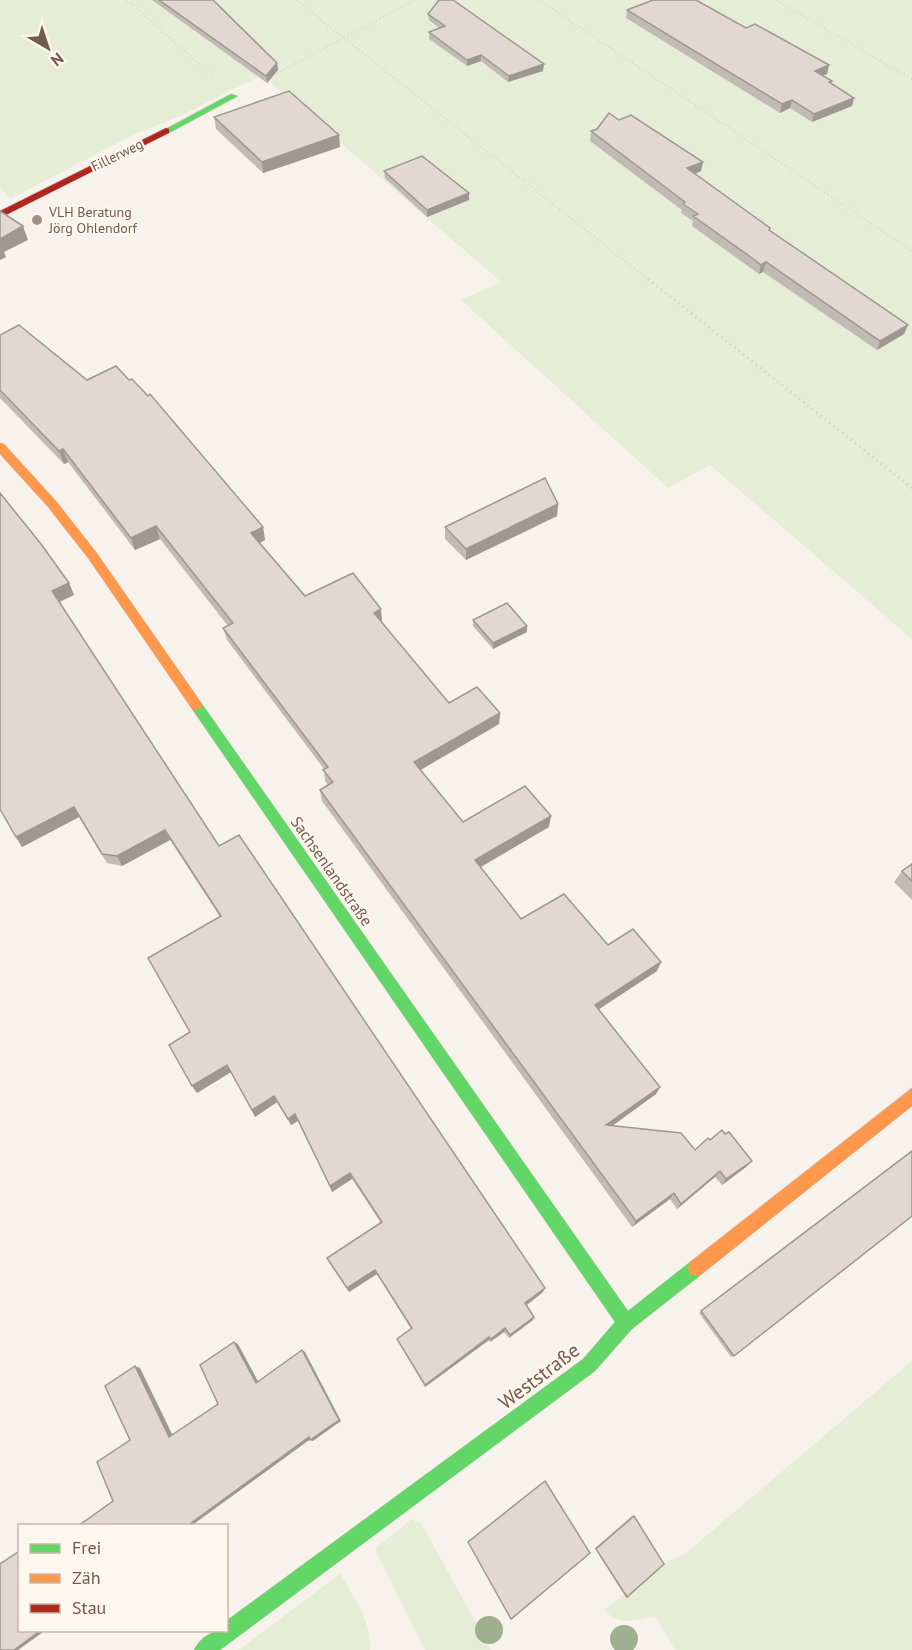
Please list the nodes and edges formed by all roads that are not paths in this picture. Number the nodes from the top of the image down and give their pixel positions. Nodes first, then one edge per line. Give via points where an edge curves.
1 (234, 96) road end
2 (0, 215) edge
3 (0, 447) edge
4 (912, 1096) edge
5 (626, 1323) junction
6 (204, 1650) edge

1 - 2 street, Fillerweg
3 - 5 street, Sachsenlandstraße via 92,555
4 - 5 street, Weststraße
5 - 6 street, Weststraße via 589,1365

